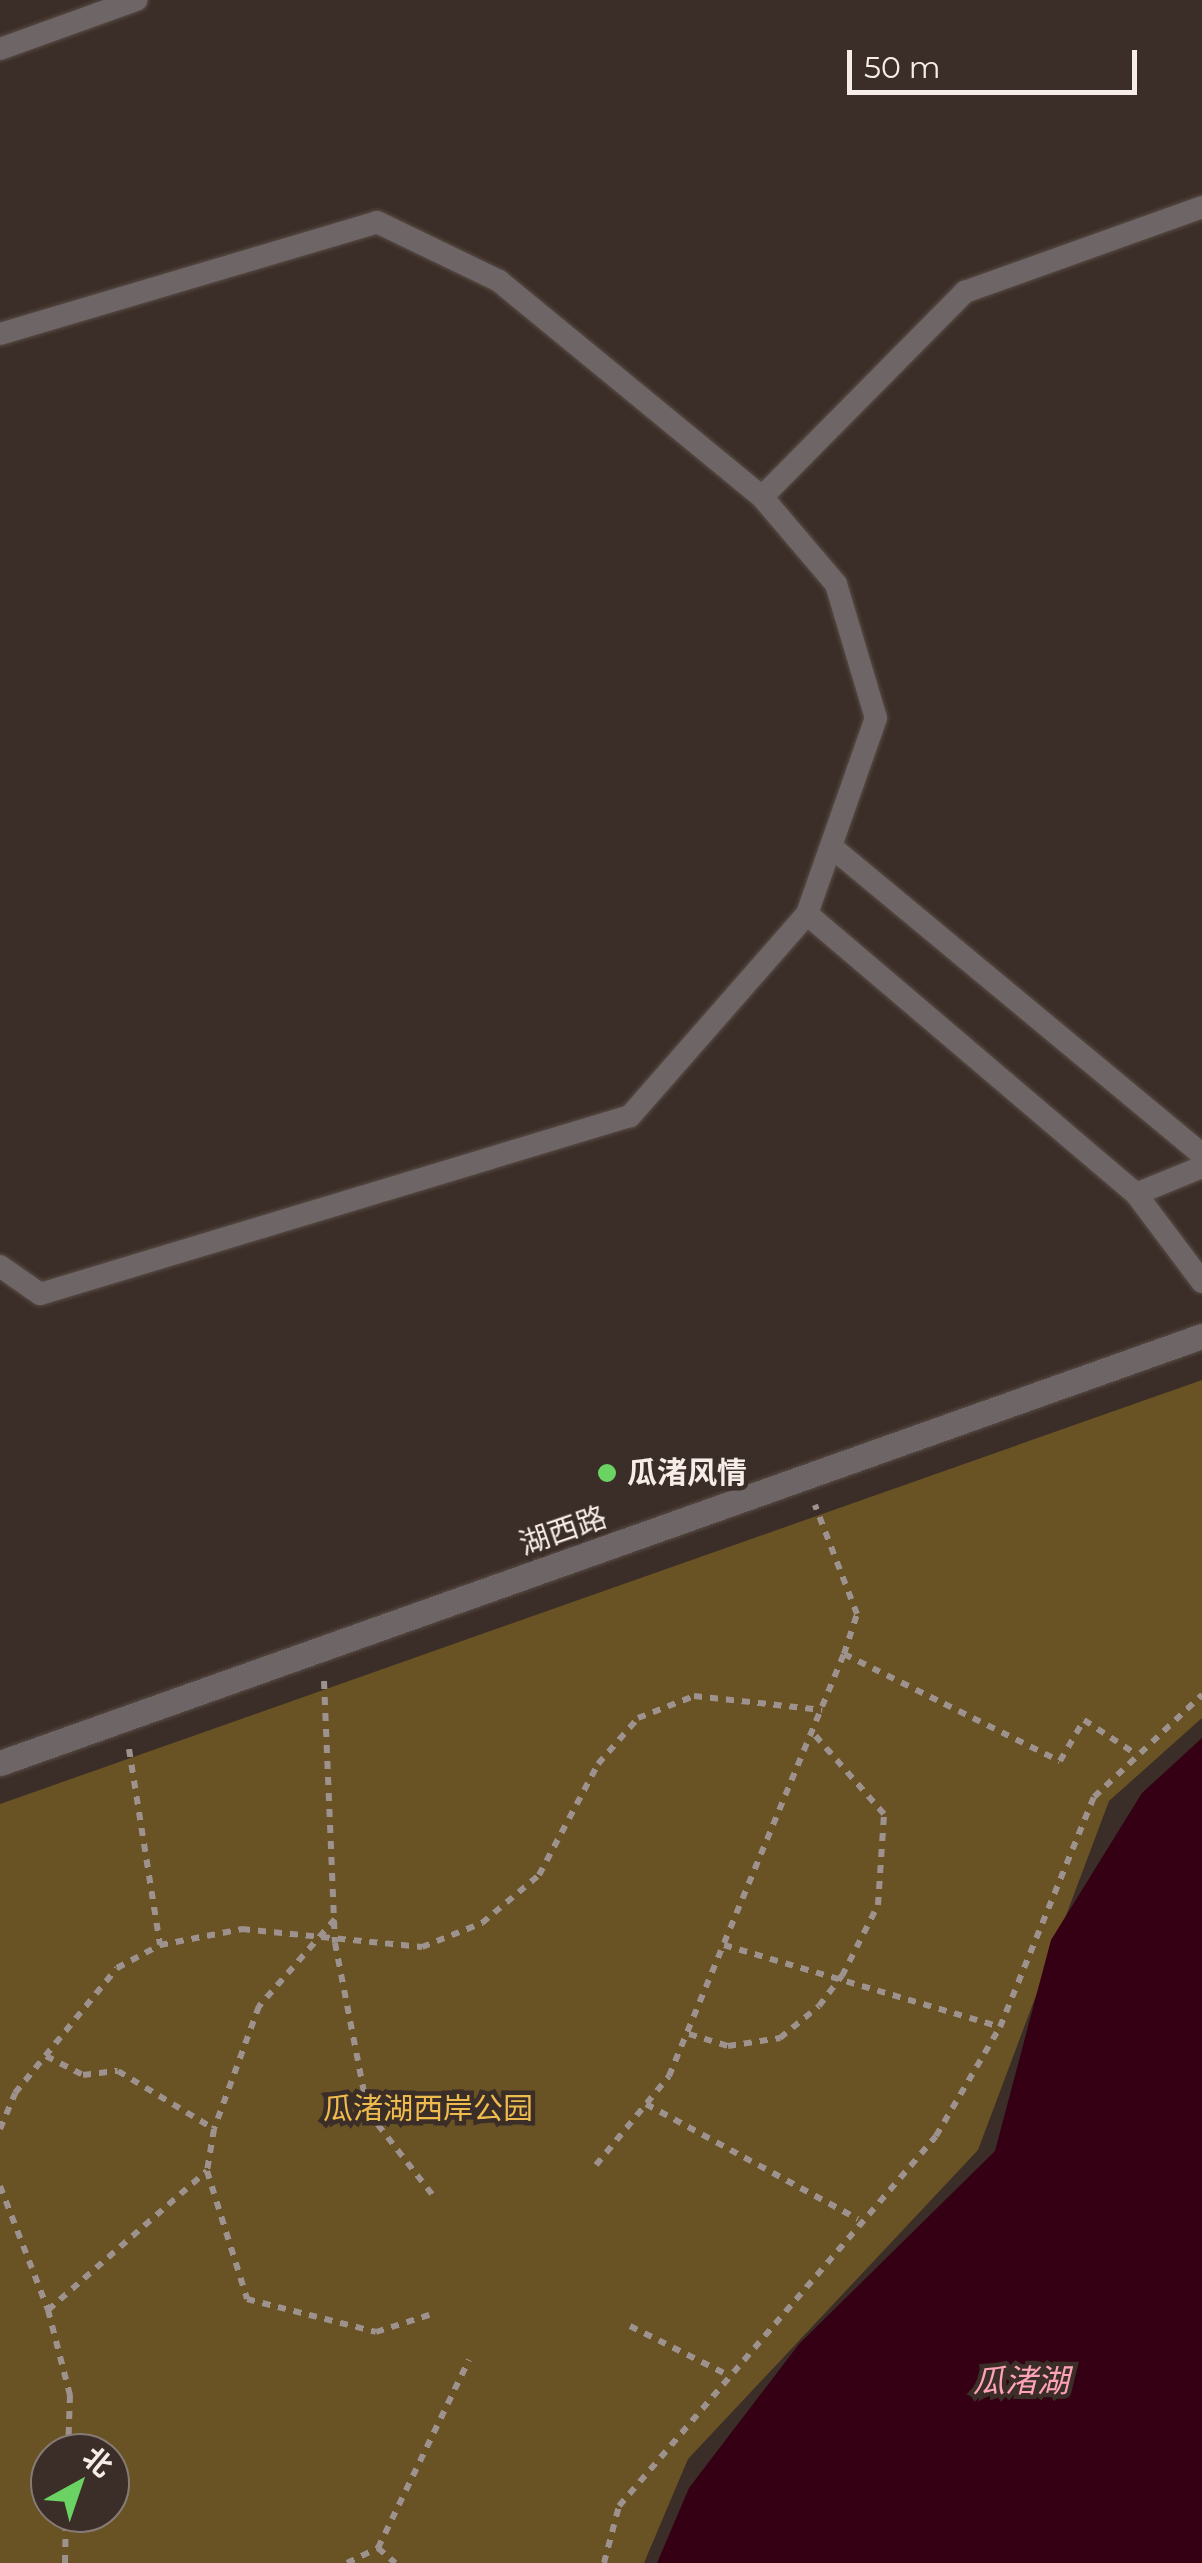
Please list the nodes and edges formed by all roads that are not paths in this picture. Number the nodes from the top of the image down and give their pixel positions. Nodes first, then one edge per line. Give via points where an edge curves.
1 (136, 0) edge
2 (0, 49) edge
3 (1202, 207) edge
4 (4, 327) edge
5 (762, 497) junction
6 (834, 849) junction
7 (806, 914) junction
8 (1202, 1154) edge
9 (1202, 1167) edge
10 (1136, 1194) junction
11 (0, 1266) edge
12 (1202, 1282) edge
13 (1202, 1336) edge
14 (0, 1762) edge

1 - 2 lane
3 - 5 lane via 966,292
4 - 5 lane via 376,222 499,281
5 - 6 lane via 836,584 876,718
6 - 7 lane
6 - 8 lane
7 - 10 lane
7 - 11 lane via 630,1116 40,1294
9 - 10 lane
10 - 12 lane
13 - 14 street, 湖西路

